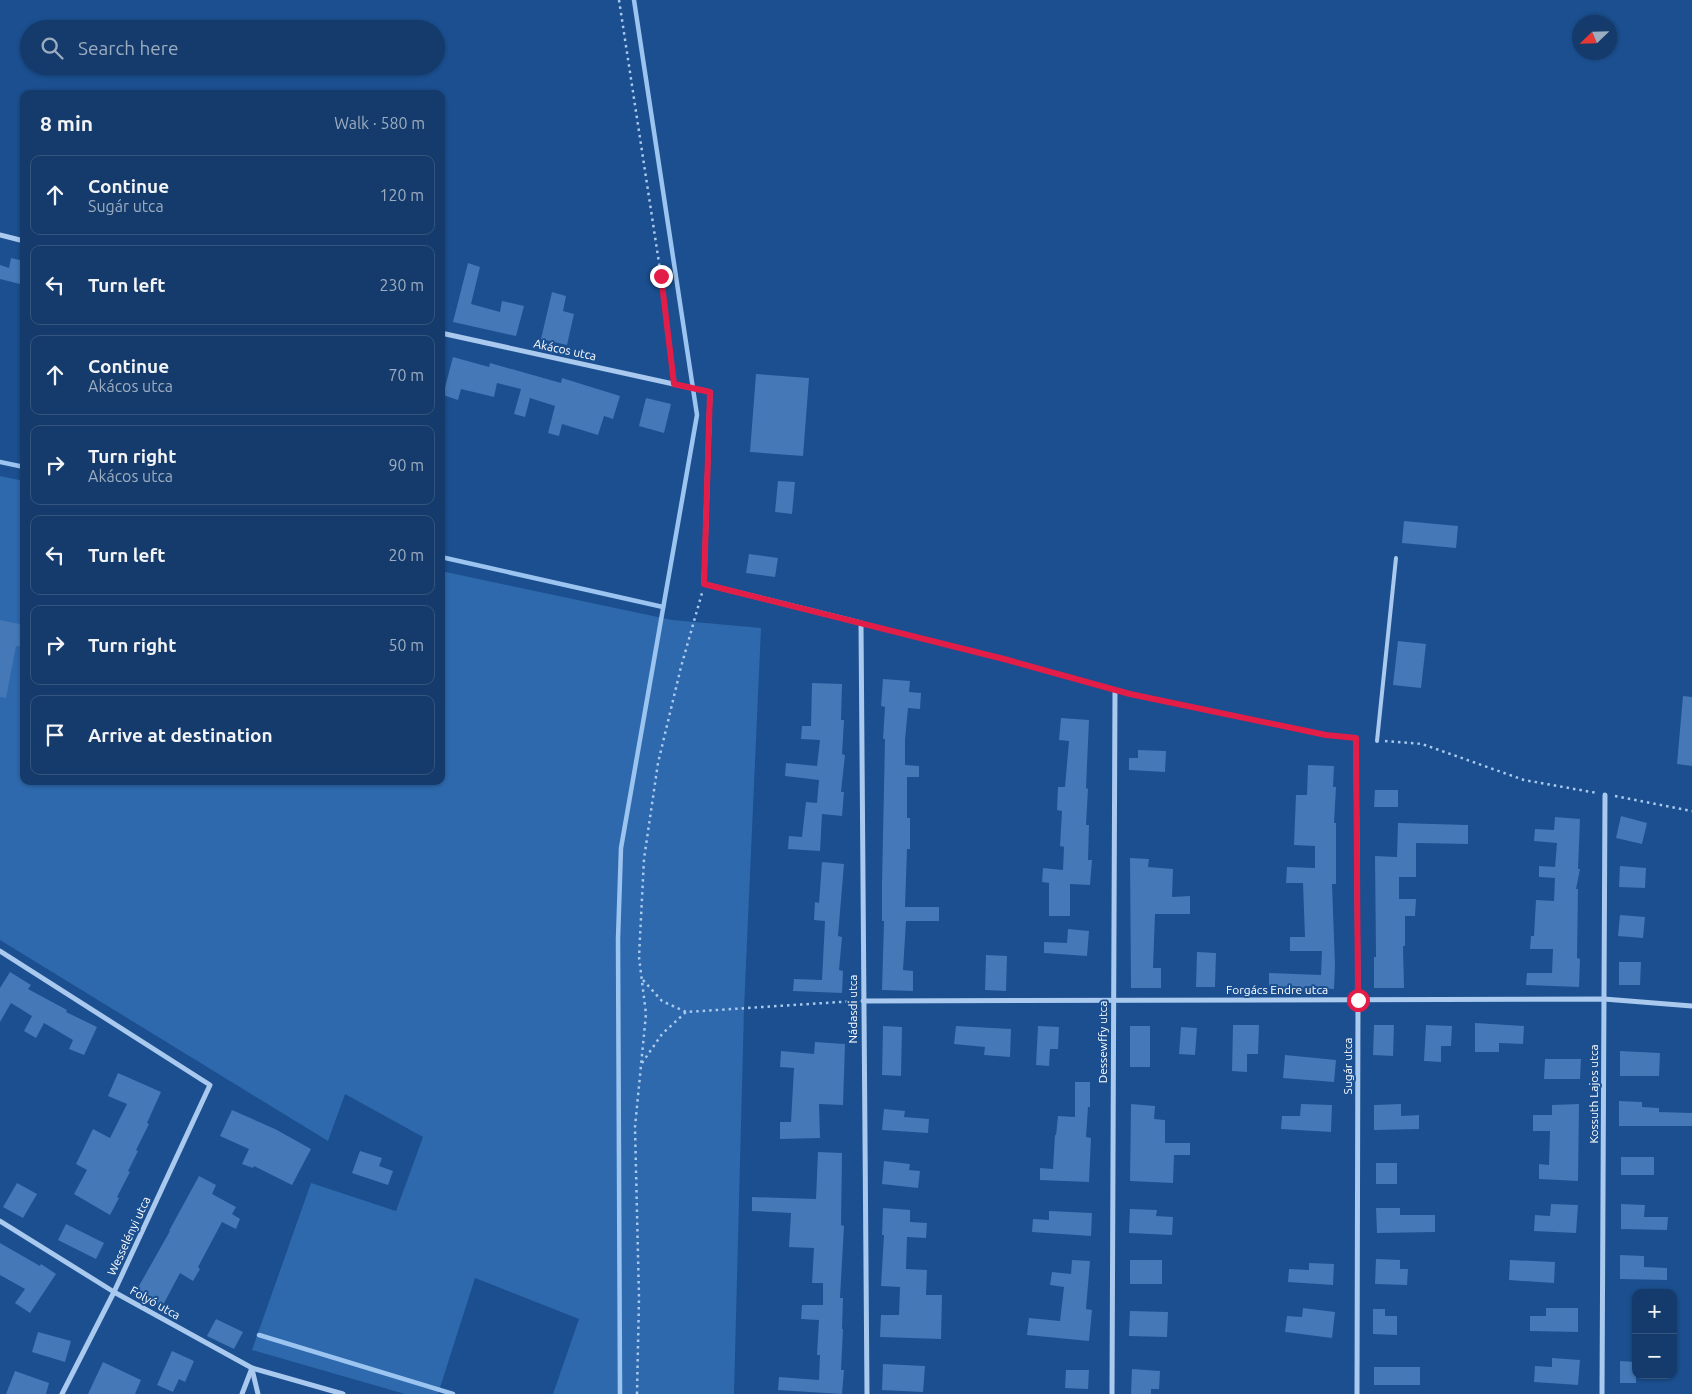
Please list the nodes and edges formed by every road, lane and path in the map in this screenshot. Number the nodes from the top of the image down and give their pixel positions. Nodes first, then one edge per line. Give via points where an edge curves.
1 (620, 0) edge
2 (0, 235) edge
3 (20, 239) edge
4 (445, 334) edge
5 (674, 384) junction
6 (1396, 558) dead end
7 (704, 584) junction
8 (861, 623) junction
9 (1115, 690) junction
10 (1356, 738) joint
11 (1377, 741) joint
12 (1605, 795) junction
13 (1692, 811) edge
14 (0, 951) edge
15 (642, 979) junction
16 (1604, 999) junction
17 (863, 1000) junction
18 (1113, 1000) junction
19 (1358, 1000) junction
20 (1692, 1006) edge
21 (686, 1012) junction
22 (641, 1064) junction
23 (0, 1221) edge
24 (114, 1292) junction
25 (252, 1368) junction
26 (62, 1394) edge
27 (242, 1394) edge
28 (258, 1394) edge
29 (343, 1394) edge
30 (637, 1394) edge
31 (867, 1394) edge
32 (1112, 1394) edge
33 (1357, 1394) edge
34 (1602, 1394) edge

1 - 5 path
2 - 3 street
4 - 5 street, Akácos utca
5 - 7 street, Akácos utca via 710,392
6 - 11 lane
7 - 8 street
7 - 15 path via 658,763 644,859 639,957
8 - 9 path
8 - 17 street, Nádasdi utca
9 - 10 path via 1326,735
9 - 18 street, Dessewffy utca
10 - 19 street, Sugár utca
11 - 12 path via 1422,744 1524,780
12 - 13 path
12 - 16 street, Kossuth Lajos utca
14 - 24 street, Wesselényi utca via 210,1085
15 - 21 path via 662,1001
15 - 22 path via 646,1014
16 - 19 street, Forgács Endre utca
16 - 20 street, Forgács Endre utca
16 - 34 street, Kossuth Lajos utca
17 - 18 street, Forgács Endre utca
17 - 21 path
17 - 31 street, Nádasdi utca
18 - 19 street, Forgács Endre utca
18 - 32 street, Dessewffy utca
19 - 33 street, Sugár utca
21 - 22 path via 662,1034
22 - 30 path via 635,1127
23 - 24 street, Folyó utca
24 - 25 street, Folyó utca
24 - 26 street, Wesselényi utca
25 - 27 street
25 - 28 street
25 - 29 street, Folyó utca

